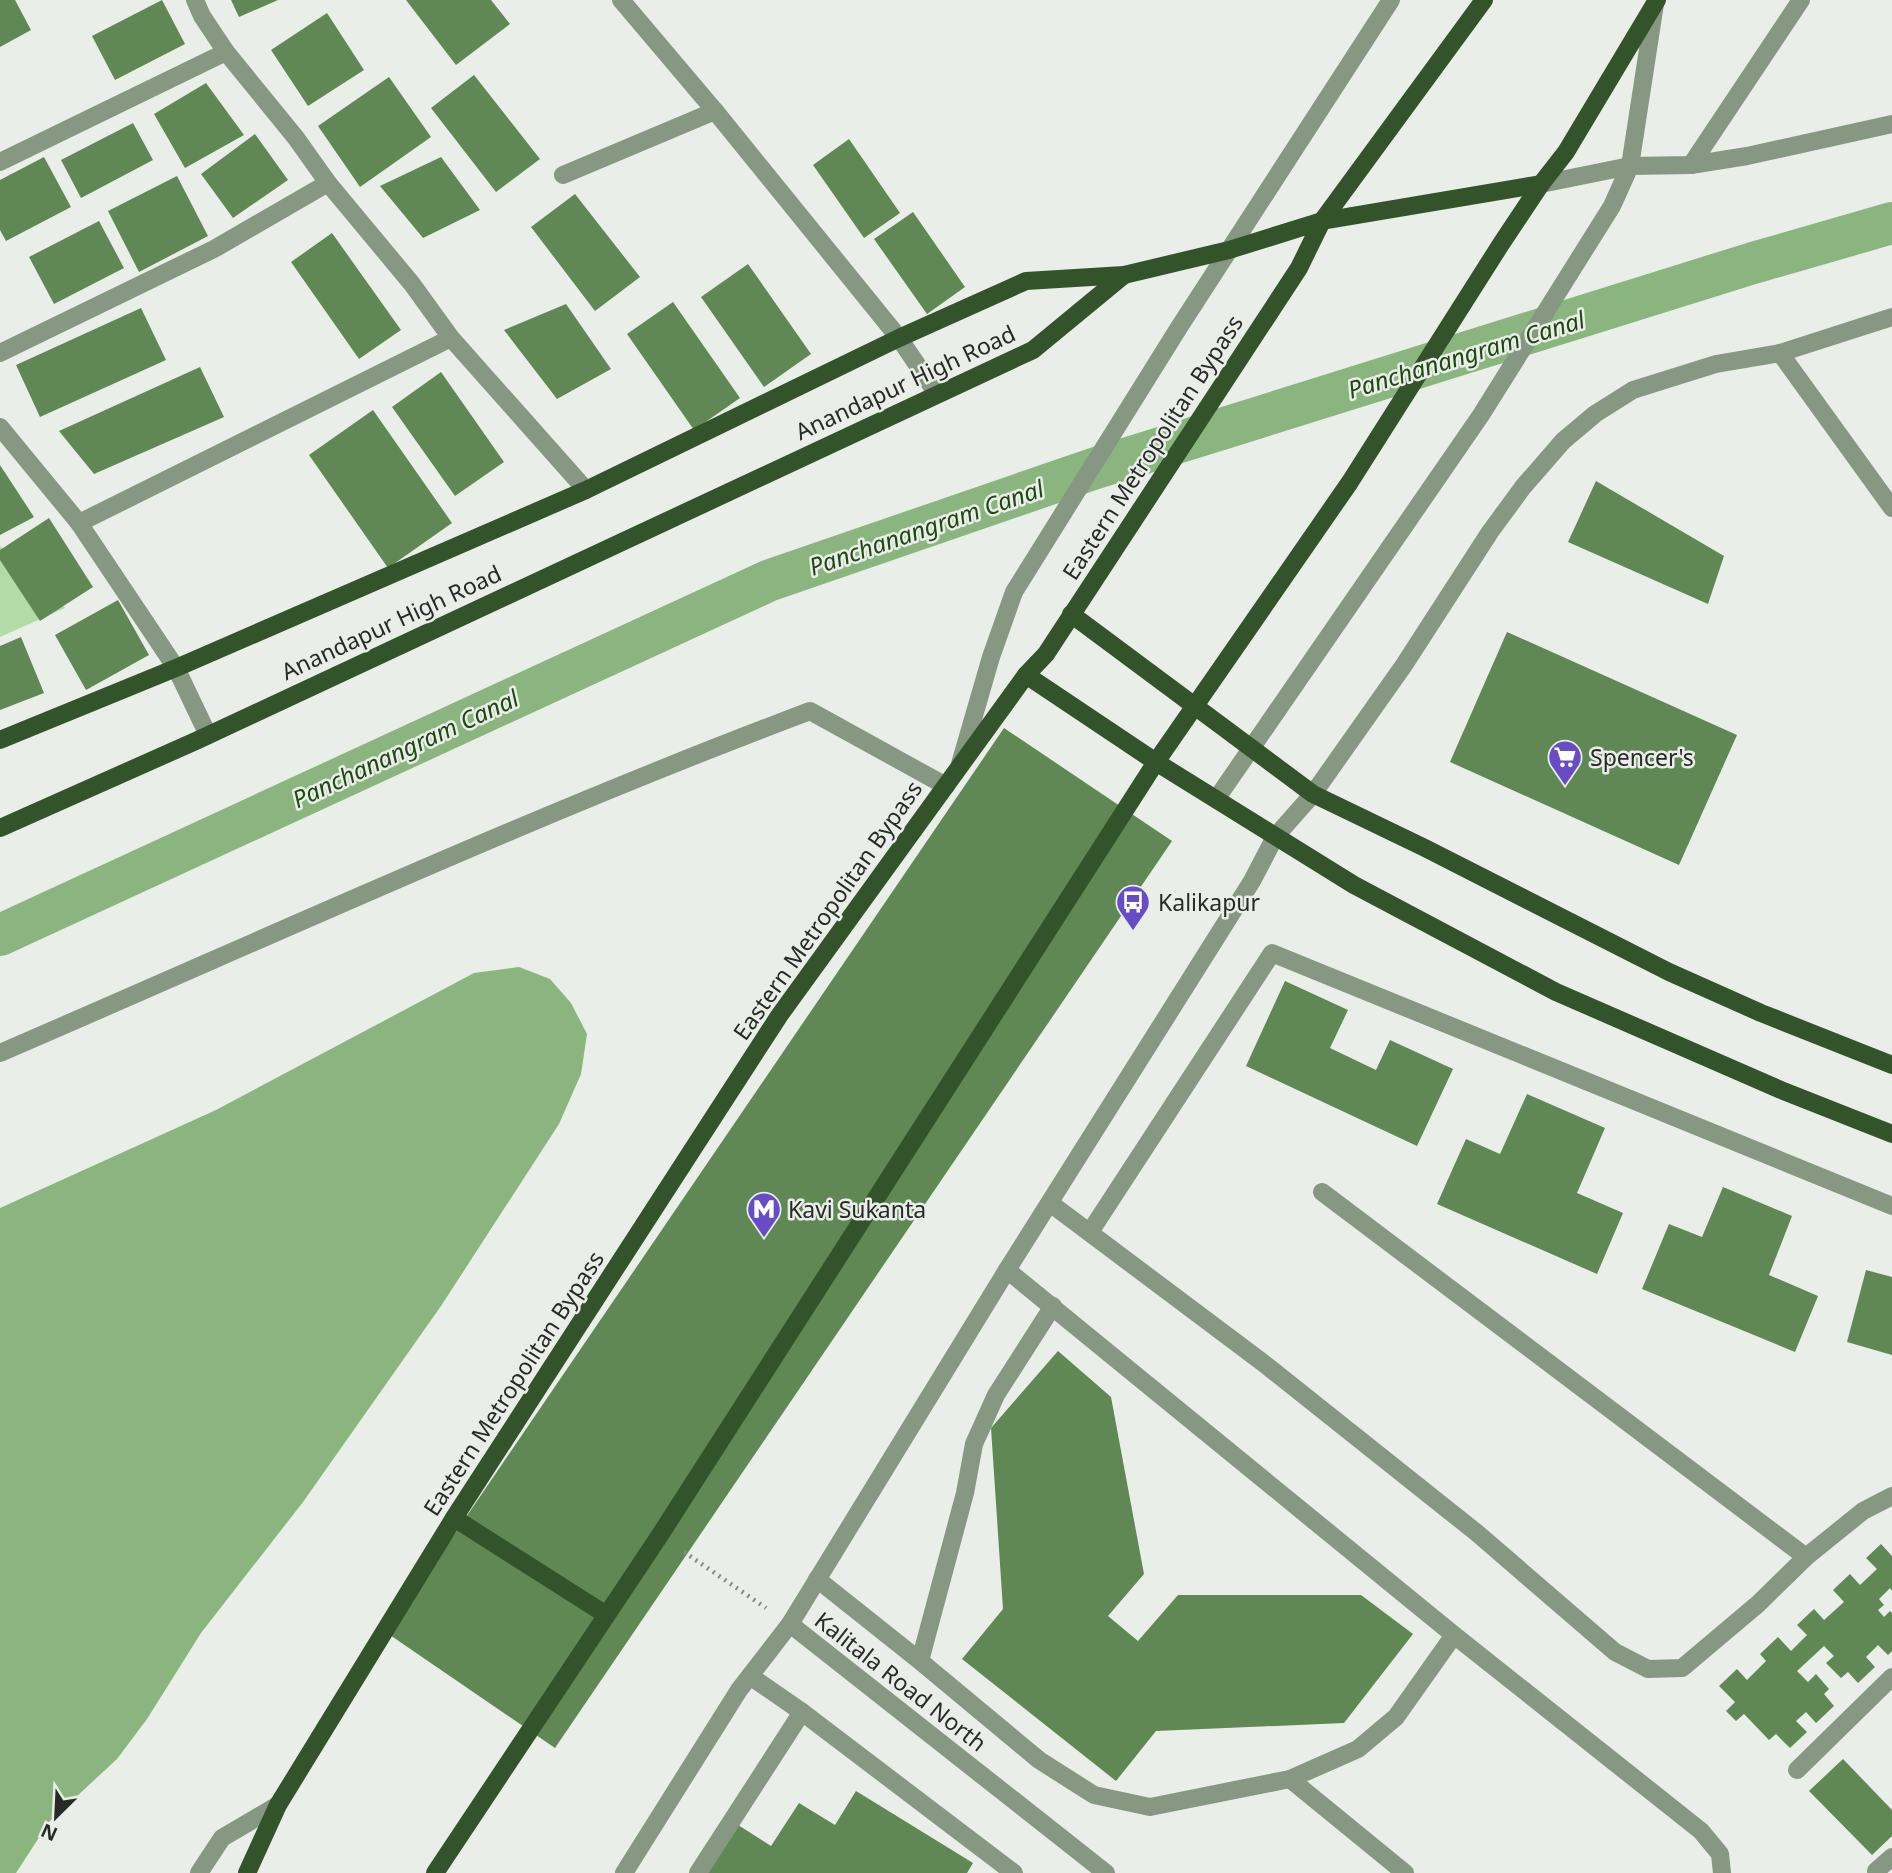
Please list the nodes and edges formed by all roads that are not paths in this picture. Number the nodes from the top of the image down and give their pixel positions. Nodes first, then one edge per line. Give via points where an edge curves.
1 (195, 0) edge
2 (621, 0) edge
3 (1391, 0) edge
4 (1484, 0) edge
5 (1801, 0) edge
6 (1656, 2) edge
7 (226, 52) junction
8 (715, 111) junction
9 (1892, 124) edge
10 (0, 162) edge
11 (1691, 165) junction
12 (1630, 166) junction
13 (563, 175) dead end
14 (328, 183) junction
15 (1541, 184) junction
16 (1322, 221) junction
17 (1229, 250) junction
18 (1124, 275) junction
19 (1892, 317) edge
20 (451, 338) junction
21 (899, 338) junction
22 (0, 353) edge
23 (1780, 353) junction
24 (937, 394) junction
25 (0, 426) edge
26 (586, 490) junction
27 (1892, 508) edge
28 (79, 523) junction
29 (1071, 614) junction
30 (176, 668) junction
31 (1026, 675) junction
32 (1195, 705) junction
33 (208, 735) junction
34 (0, 740) edge
35 (1252, 747) junction
36 (1156, 762) junction
37 (959, 768) junction
38 (946, 786) junction
39 (1313, 794) junction
40 (1217, 798) junction
41 (0, 828) edge
42 (1275, 836) junction
43 (0, 1053) edge
44 (1892, 1065) edge
45 (1892, 1133) edge
46 (1322, 1192) dead end
47 (1050, 1203) junction
48 (1892, 1206) edge
49 (1090, 1232) junction
50 (1007, 1270) junction
51 (1053, 1306) junction
52 (1892, 1496) edge
53 (454, 1518) junction
54 (1806, 1558) junction
55 (817, 1579) junction
56 (605, 1614) junction
57 (790, 1624) junction
58 (1454, 1634) junction
59 (920, 1661) junction
60 (750, 1676) junction
61 (1892, 1677) edge
62 (802, 1713) junction
63 (1797, 1770) dead end
64 (1290, 1779) junction
65 (278, 1805) junction
66 (1892, 1857) edge
67 (1876, 1871) dead end
68 (199, 1873) edge
69 (247, 1873) edge
70 (435, 1873) edge
71 (624, 1873) edge
72 (698, 1873) edge
73 (1014, 1873) edge
74 (1106, 1873) edge
75 (1405, 1873) edge
76 (1723, 1873) edge

1 - 7 street
2 - 8 street
3 - 17 street
4 - 16 main road, Eastern Metropolitan Bypass
5 - 11 street
6 - 12 street
6 - 15 main road via 1566,152
7 - 10 street
7 - 14 street
8 - 13 street
8 - 21 street
9 - 11 street
11 - 12 street
12 - 15 street
12 - 35 street via 1612,206 1481,415
14 - 20 street
14 - 22 street via 214,249
15 - 16 main road
15 - 32 main road via 1350,481
16 - 17 main road
16 - 29 main road, Eastern Metropolitan Bypass via 1299,268
17 - 18 main road
17 - 37 street via 1014,592
18 - 21 main road, Anandapur High Road via 1026,281
18 - 24 main road, Anandapur High Road via 1033,350
19 - 23 street
20 - 26 street
20 - 28 street
21 - 24 street
21 - 26 main road, Anandapur High Road
23 - 27 street
23 - 39 street via 1716,364 1633,390 1563,441 1490,532
24 - 33 main road, Anandapur High Road
25 - 28 street
26 - 30 main road, Anandapur High Road
28 - 30 street
29 - 31 main road, Eastern Metropolitan Bypass via 1046,654
29 - 32 main road
30 - 33 street
30 - 34 main road, Anandapur High Road
31 - 36 main road
31 - 37 main road, Eastern Metropolitan Bypass
32 - 35 main road
32 - 36 main road
33 - 41 main road, Anandapur High Road
35 - 39 main road
35 - 40 street
36 - 40 main road
36 - 56 main road
37 - 38 main road, Eastern Metropolitan Bypass
38 - 43 street via 810,711 543,818
38 - 53 main road, Eastern Metropolitan Bypass via 779,1016
39 - 42 street
39 - 44 main road via 1669,972
40 - 42 main road
42 - 45 main road via 1354,885 1556,992
42 - 47 street via 1252,881
46 - 54 street
47 - 49 street
47 - 50 street
48 - 49 street via 1272,953
49 - 54 street via 1262,1362 1615,1651 1648,1669 1682,1668
50 - 51 street
50 - 55 street
51 - 58 street
51 - 59 street via 996,1395 974,1444
52 - 54 street via 1863,1511
53 - 56 main road
53 - 65 main road, Eastern Metropolitan Bypass
55 - 57 street
55 - 59 street
56 - 70 main road
57 - 60 street
57 - 74 street, Kalitala Road North
58 - 64 street via 1395,1717 1358,1749
58 - 76 street via 1701,1831 1720,1854
59 - 64 street via 1039,1760 1094,1795 1150,1807
60 - 62 street
60 - 71 street
61 - 63 street
62 - 72 street
62 - 73 street
64 - 75 street
65 - 68 street via 222,1838
65 - 69 main road, Eastern Metropolitan Bypass
66 - 67 street

